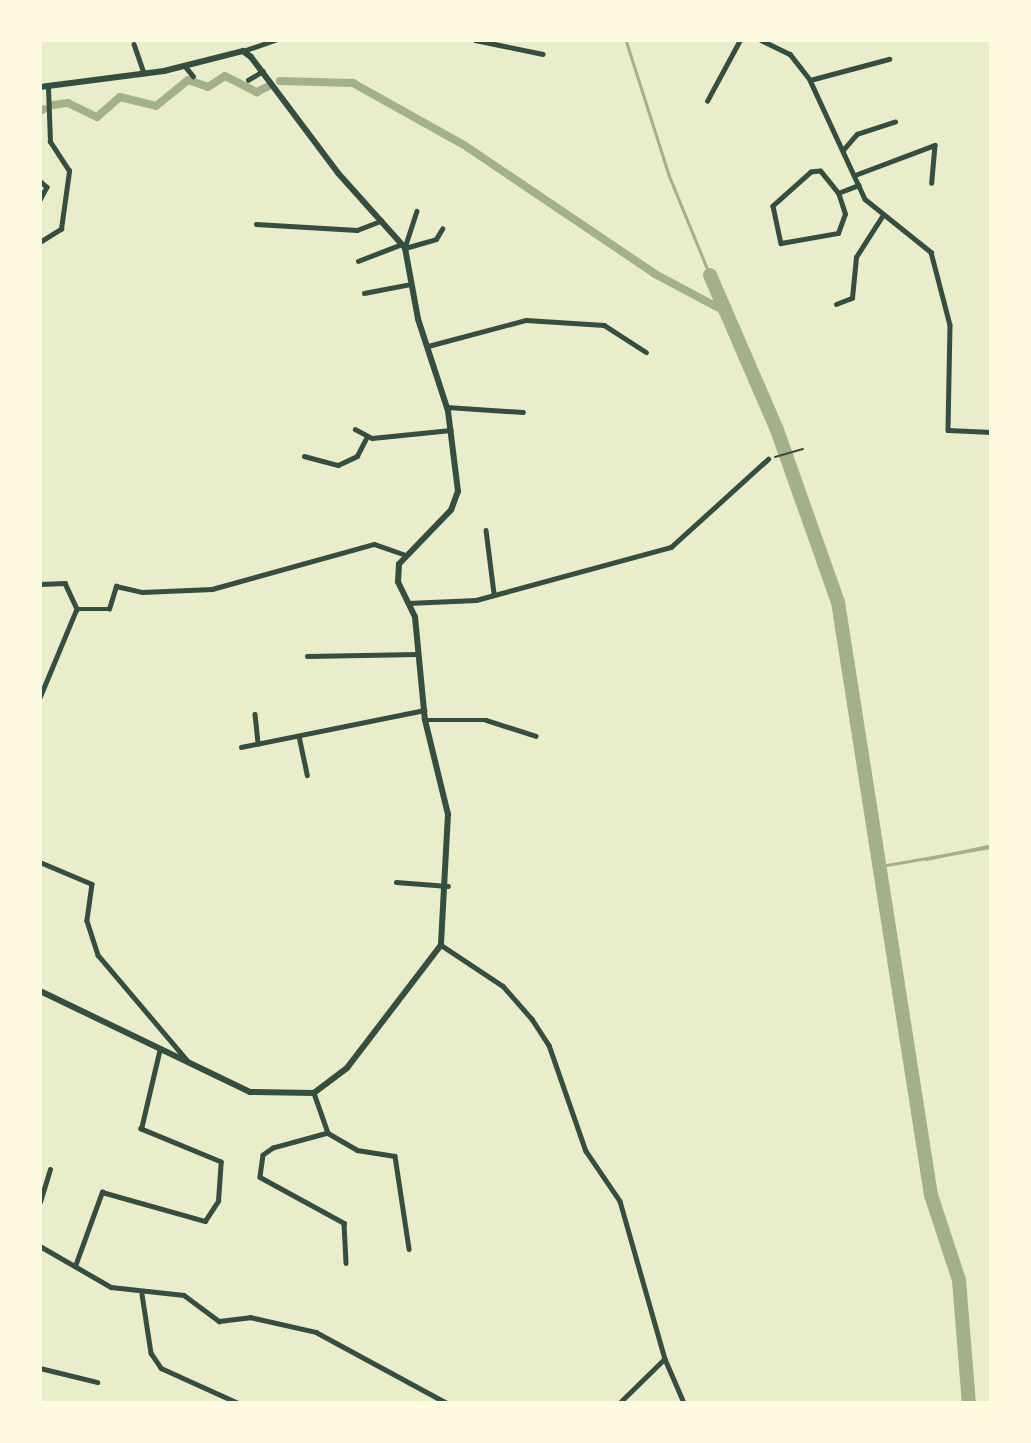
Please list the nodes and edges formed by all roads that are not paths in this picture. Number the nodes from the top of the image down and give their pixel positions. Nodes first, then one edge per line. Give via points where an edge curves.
1 (275, 40) edge
2 (475, 40) edge
3 (740, 40) edge
4 (761, 40) edge
5 (134, 44) dead end
6 (243, 51) junction
7 (543, 54) dead end
8 (889, 59) dead end
9 (185, 66) junction
10 (264, 71) junction
11 (144, 73) junction
12 (193, 76) dead end
13 (248, 80) dead end
14 (810, 80) junction
15 (44, 87) edge
16 (707, 101) dead end
17 (895, 121) dead end
18 (843, 150) junction
19 (855, 175) junction
20 (40, 181) edge
21 (932, 183) dead end
22 (859, 185) junction
23 (838, 193) junction
24 (40, 200) edge
25 (417, 211) dead end
26 (883, 215) junction
27 (382, 220) junction
28 (256, 224) dead end
29 (442, 229) dead end
30 (40, 242) edge
31 (404, 246) junction
32 (358, 261) dead end
33 (411, 284) junction
34 (364, 293) dead end
35 (836, 304) dead end
36 (428, 346) junction
37 (646, 352) dead end
38 (447, 407) junction
39 (523, 412) dead end
40 (355, 429) dead end
41 (452, 430) junction
42 (991, 432) edge
43 (367, 436) junction
44 (304, 456) dead end
45 (768, 459) road end
46 (486, 530) dead end
47 (403, 554) junction
48 (40, 584) edge
49 (494, 593) junction
50 (408, 603) junction
51 (76, 609) junction
52 (418, 654) junction
53 (307, 656) dead end
54 (40, 698) edge
55 (424, 710) junction
56 (255, 714) dead end
57 (425, 720) junction
58 (299, 736) junction
59 (536, 736) dead end
60 (258, 744) junction
61 (241, 747) dead end
62 (307, 775) dead end
63 (40, 862) edge
64 (396, 883) dead end
65 (448, 886) junction
66 (441, 945) junction
67 (40, 991) edge
68 (159, 1052) junction
69 (190, 1064) junction
70 (314, 1093) junction
71 (328, 1133) junction
72 (50, 1170) dead end
73 (40, 1202) edge
74 (40, 1246) edge
75 (409, 1249) dead end
76 (346, 1263) dead end
77 (75, 1266) junction
78 (142, 1294) junction
79 (665, 1359) junction
80 (40, 1368) edge
81 (97, 1382) dead end
82 (238, 1403) edge
83 (447, 1403) edge
84 (620, 1403) edge
85 (684, 1403) edge

1 - 6 street
2 - 7 street
3 - 16 street
4 - 14 street via 790,54
5 - 11 street
6 - 9 street
6 - 10 street
8 - 14 street
9 - 11 street
9 - 12 street
10 - 13 street
10 - 27 street via 338,173
11 - 15 street
14 - 18 street
15 - 30 street via 50,142 69,172 61,229
17 - 18 street via 857,134
18 - 19 street
19 - 21 street via 935,145
19 - 22 street
20 - 24 street via 47,187
22 - 23 street
22 - 26 street
23 - 23 street via 845,214 838,233 781,243 772,206 811,172 820,172
25 - 31 street
26 - 35 street via 856,257 852,298
26 - 42 street via 931,252 950,325 948,430
27 - 28 street via 357,230
27 - 31 street
29 - 31 street via 436,239
31 - 32 street
31 - 33 street
33 - 34 street
33 - 36 street
36 - 37 street via 526,320 604,325
36 - 38 street
38 - 39 street
38 - 41 street
40 - 43 street
41 - 43 street
41 - 47 street via 457,502
43 - 44 street via 357,456 338,465
45 - 49 street via 671,547
46 - 49 street
47 - 50 street via 398,582
47 - 51 street via 374,544 212,589 142,592 116,586 109,609
48 - 51 street via 65,583
49 - 50 street
50 - 52 street
51 - 54 street
52 - 53 street
52 - 55 street
55 - 57 street
55 - 58 street
56 - 60 street
57 - 59 street via 486,720
57 - 65 street via 448,814
58 - 60 street
58 - 62 street
60 - 61 street
63 - 69 street via 92,884 86,921 98,955
64 - 65 street
65 - 66 street
66 - 70 street via 347,1068
66 - 79 street via 503,986 550,1045 586,1151 624,1212
67 - 68 street
68 - 69 street
68 - 77 street via 141,1129 221,1161 218,1201 205,1221 102,1192
69 - 70 street via 250,1091
70 - 71 street
71 - 75 street via 357,1150 395,1156
71 - 76 street via 273,1148 263,1155 260,1177 344,1223
72 - 73 street
74 - 77 street
77 - 78 street
78 - 82 street via 152,1353 161,1368
78 - 83 street via 184,1294 219,1321 250,1317 316,1332
79 - 84 street
79 - 85 street
80 - 81 street

